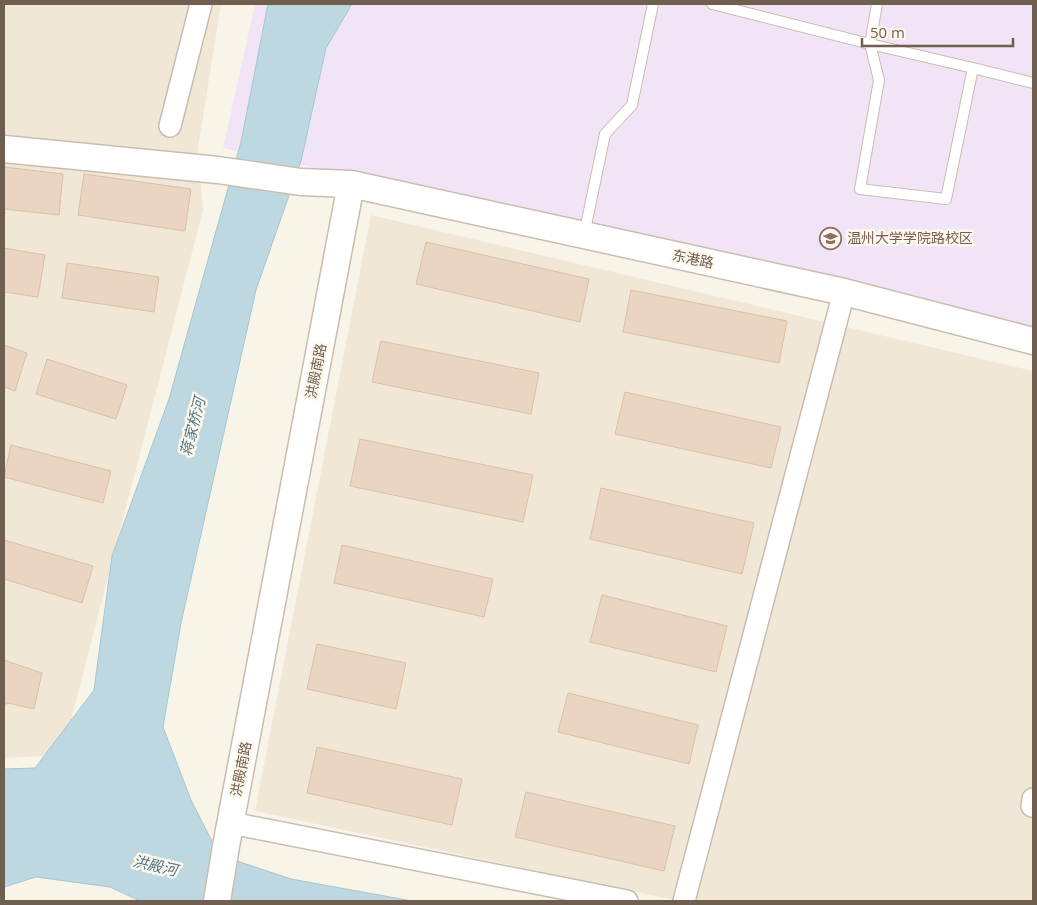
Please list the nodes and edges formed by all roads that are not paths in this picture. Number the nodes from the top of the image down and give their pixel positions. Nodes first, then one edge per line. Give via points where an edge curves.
1 (200, 4) edge
2 (653, 4) edge
3 (712, 4) edge
4 (877, 4) edge
5 (870, 44) junction
6 (973, 68) junction
7 (1033, 83) edge
8 (170, 126) dead end
9 (4, 149) edge
10 (351, 184) junction
11 (584, 235) junction
12 (844, 292) junction
13 (1033, 341) edge
14 (1033, 799) edge
15 (1033, 806) edge
16 (228, 835) junction
17 (217, 901) edge
18 (627, 901) edge
19 (684, 901) edge

1 - 8 street
2 - 11 lane via 632,105 606,134
3 - 5 lane
4 - 5 lane
5 - 6 lane
5 - 6 lane via 879,80 860,189 946,199
6 - 7 lane
9 - 10 street via 218,170 300,182
10 - 11 street, 东港路
10 - 16 street, 洪殿南路
11 - 12 street, 东港路
12 - 13 street, 东港路
12 - 19 street
14 - 15 street
16 - 17 street, 洪殿南路
16 - 18 street

